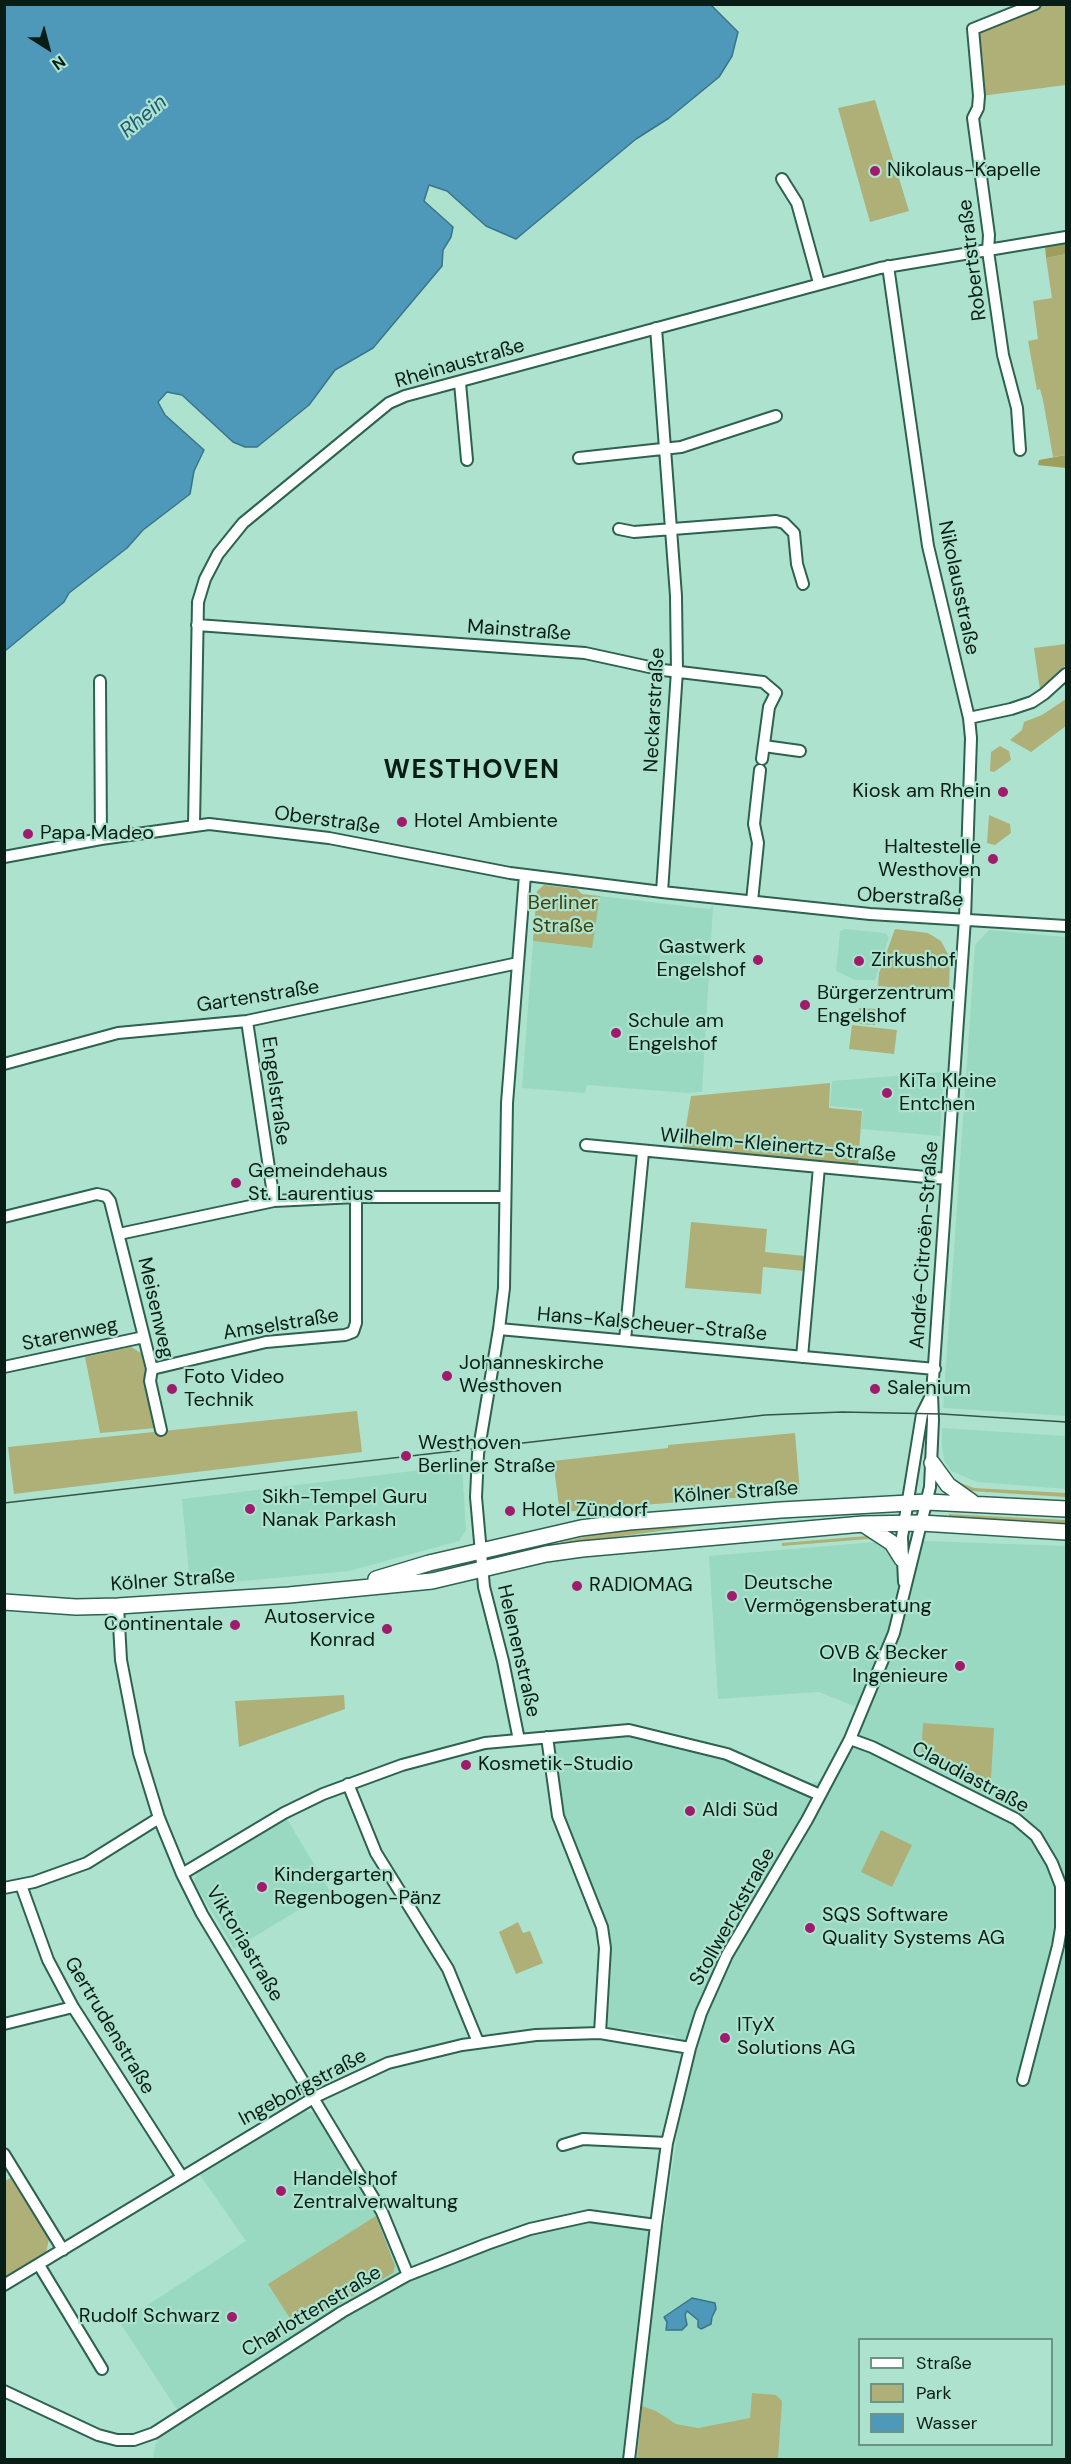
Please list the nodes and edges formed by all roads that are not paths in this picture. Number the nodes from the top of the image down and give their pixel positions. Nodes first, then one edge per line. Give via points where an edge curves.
1 (1035, 4) edge
2 (782, 179) dead end
3 (1066, 237) edge
4 (988, 251) junction
5 (888, 266) junction
6 (819, 283) junction
7 (656, 328) junction
8 (460, 383) junction
9 (777, 416) dead end
10 (664, 449) junction
11 (1020, 450) dead end
12 (579, 458) dead end
13 (466, 460) dead end
14 (619, 529) dead end
15 (671, 530) junction
16 (803, 584) dead end
17 (198, 625) junction
18 (677, 671) junction
19 (1066, 674) edge
20 (100, 681) dead end
21 (969, 718) junction
22 (764, 746) junction
23 (800, 750) dead end
24 (762, 759) dead end
25 (760, 770) dead end
26 (194, 825) junction
27 (100, 839) junction
28 (4, 857) edge
29 (525, 875) junction
30 (662, 892) junction
31 (752, 901) junction
32 (965, 919) junction
33 (1066, 926) edge
34 (518, 963) junction
35 (247, 1021) junction
36 (4, 1064) edge
37 (586, 1145) dead end
38 (643, 1152) junction
39 (819, 1167) junction
40 (947, 1179) junction
41 (356, 1197) junction
42 (505, 1197) junction
43 (274, 1201) junction
44 (4, 1217) edge
45 (119, 1234) junction
46 (499, 1329) junction
47 (144, 1337) junction
48 (625, 1341) junction
49 (802, 1357) junction
50 (4, 1367) edge
51 (152, 1369) junction
52 (934, 1369) junction
53 (932, 1394) junction
54 (161, 1430) dead end
55 (932, 1463) junction
56 (927, 1502) junction
57 (908, 1503) junction
58 (975, 1504) junction
59 (1066, 1509) edge
60 (905, 1523) junction
61 (921, 1523) junction
62 (864, 1524) junction
63 (1066, 1532) edge
64 (479, 1551) junction
65 (902, 1559) junction
66 (481, 1570) junction
67 (345, 1589) junction
68 (905, 1589) junction
69 (4, 1602) edge
70 (118, 1606) junction
71 (547, 1737) junction
72 (850, 1739) junction
73 (519, 1740) junction
74 (348, 1785) junction
75 (820, 1795) junction
76 (159, 1818) junction
77 (182, 1874) junction
78 (21, 1885) junction
79 (4, 1888) edge
80 (73, 2007) junction
81 (4, 2024) edge
82 (600, 2033) junction
83 (478, 2042) junction
84 (690, 2048) junction
85 (1023, 2080) dead end
86 (315, 2097) junction
87 (667, 2143) junction
88 (563, 2145) dead end
89 (4, 2154) edge
90 (182, 2177) junction
91 (656, 2225) junction
92 (63, 2250) junction
93 (39, 2265) junction
94 (408, 2275) junction
95 (4, 2285) edge
96 (102, 2369) dead end
97 (4, 2391) edge
98 (629, 2460) edge

1 - 4 street, Robertstraße via 973,29 979,96 974,118
2 - 6 street via 797,203
3 - 4 street, Rheinaustraße
4 - 5 street, Rheinaustraße
4 - 11 street, Robertstraße via 1003,355 1017,408
5 - 6 street, Rheinaustraße
5 - 21 street, Nikolausstraße via 928,546
6 - 7 street, Rheinaustraße
7 - 8 street, Rheinaustraße
7 - 10 street, Neckarstraße
8 - 13 street
8 - 17 street, Rheinaustraße via 389,403 243,523 218,554 205,579 198,602
9 - 10 street
10 - 12 street
10 - 15 street, Neckarstraße
14 - 15 street
15 - 16 street via 784,523 794,533
15 - 18 street, Neckarstraße
17 - 18 street, Mainstraße via 585,653
17 - 26 street, Rheinaustraße
18 - 22 street, Mainstraße via 763,682 776,693 769,707
18 - 30 street, Neckarstraße
19 - 21 street via 1032,702
20 - 27 street
21 - 32 street, Nikolausstraße
22 - 23 street
22 - 24 street, Mainstraße
25 - 31 street
26 - 27 street, Oberstraße
26 - 29 street, Oberstraße via 329,838
27 - 28 street, Oberstraße
29 - 30 street, Oberstraße
29 - 34 street
30 - 31 street, Oberstraße
31 - 32 street, Oberstraße via 870,914
32 - 33 street, Oberstraße
32 - 40 street, André-Citroën-Straße
34 - 35 street, Gartenstraße
34 - 42 street via 507,1103
35 - 36 street, Gartenstraße via 118,1033
35 - 43 street, Engelstraße
37 - 38 street, Wilhelm-Kleinertz-Straße
38 - 39 street, Wilhelm-Kleinertz-Straße
38 - 48 street, Wilhelm-Kleinertz-Straße
39 - 40 street, Wilhelm-Kleinertz-Straße
39 - 49 street
40 - 52 street, André-Citroën-Straße
41 - 42 street
41 - 43 street
41 - 51 street, Amselstraße via 353,1332 266,1342
42 - 46 street
43 - 45 street
44 - 45 street, Meisenweg via 97,1194 110,1201
45 - 47 street, Meisenweg
46 - 48 street, Hans-Kalscheuer-Straße
46 - 64 street via 478,1454
47 - 50 street, Starenweg
47 - 51 street, Meisenweg
48 - 49 street, Hans-Kalscheuer-Straße
49 - 52 street, Hans-Kalscheuer-Straße
51 - 54 street, Meisenweg via 150,1381
52 - 53 street, André-Citroën-Straße
53 - 55 street, André-Citroën-Straße
53 - 57 street, André-Citroën-Straße via 922,1414
55 - 56 street, André-Citroën-Straße
55 - 58 main road via 948,1485
56 - 57 main road, Kölner Straße
56 - 58 main road, Kölner Straße
56 - 61 street, Stollwerckstraße
57 - 60 street, Stollwerckstraße
57 - 64 main road, Kölner Straße via 629,1522 580,1528
58 - 59 main road, Kölner Straße
60 - 61 main road, Kölner Straße
60 - 62 main road, Kölner Straße
60 - 65 street, Stollwerckstraße
61 - 63 main road, Kölner Straße
61 - 68 street, Stollwerckstraße
62 - 65 main road via 892,1543
62 - 66 main road, Kölner Straße via 582,1549
64 - 66 street
64 - 67 main road, Kölner Straße
65 - 68 street, Stollwerckstraße
66 - 67 main road, Kölner Straße via 432,1581
66 - 73 street, Helenenstraße
67 - 70 main road, Kölner Straße
68 - 72 street, Stollwerckstraße via 894,1633
69 - 70 main road, Kölner Straße
70 - 76 street, Viktoriastraße via 130,1713
71 - 73 street
71 - 75 street via 628,1730 727,1754
71 - 82 street via 558,1816 602,1927 605,1948
72 - 75 street, Stollwerckstraße
72 - 85 street, Claudiastraße via 1016,1819 1036,1836 1052,1863 1061,1886 1061,1928
73 - 74 street via 485,1743 441,1754
74 - 77 street via 284,1813
74 - 83 street via 376,1853 448,1969
75 - 84 street, Stollwerckstraße via 727,1955
76 - 77 street, Viktoriastraße
76 - 78 street via 87,1863
77 - 86 street, Viktoriastraße via 202,1914
78 - 79 street
78 - 80 street, Gertrudenstraße via 48,1960
80 - 81 street
80 - 90 street, Gertrudenstraße
82 - 83 street, Ingeborgstraße
82 - 84 street, Ingeborgstraße
83 - 86 street, Ingeborgstraße via 388,2063
84 - 87 street, Stollwerckstraße
86 - 90 street, Ingeborgstraße
86 - 94 street, Viktoriastraße via 382,2212
87 - 88 street via 583,2139
87 - 91 street, Stollwerckstraße
89 - 92 street
90 - 92 street, Ingeborgstraße
91 - 94 street, Charlottenstraße via 589,2216 530,2229
91 - 98 street, Stollwerckstraße
92 - 93 street, Ingeborgstraße
93 - 95 street, Ingeborgstraße
93 - 96 street
94 - 97 street, Charlottenstraße via 342,2312 153,2433 134,2440 98,2435

